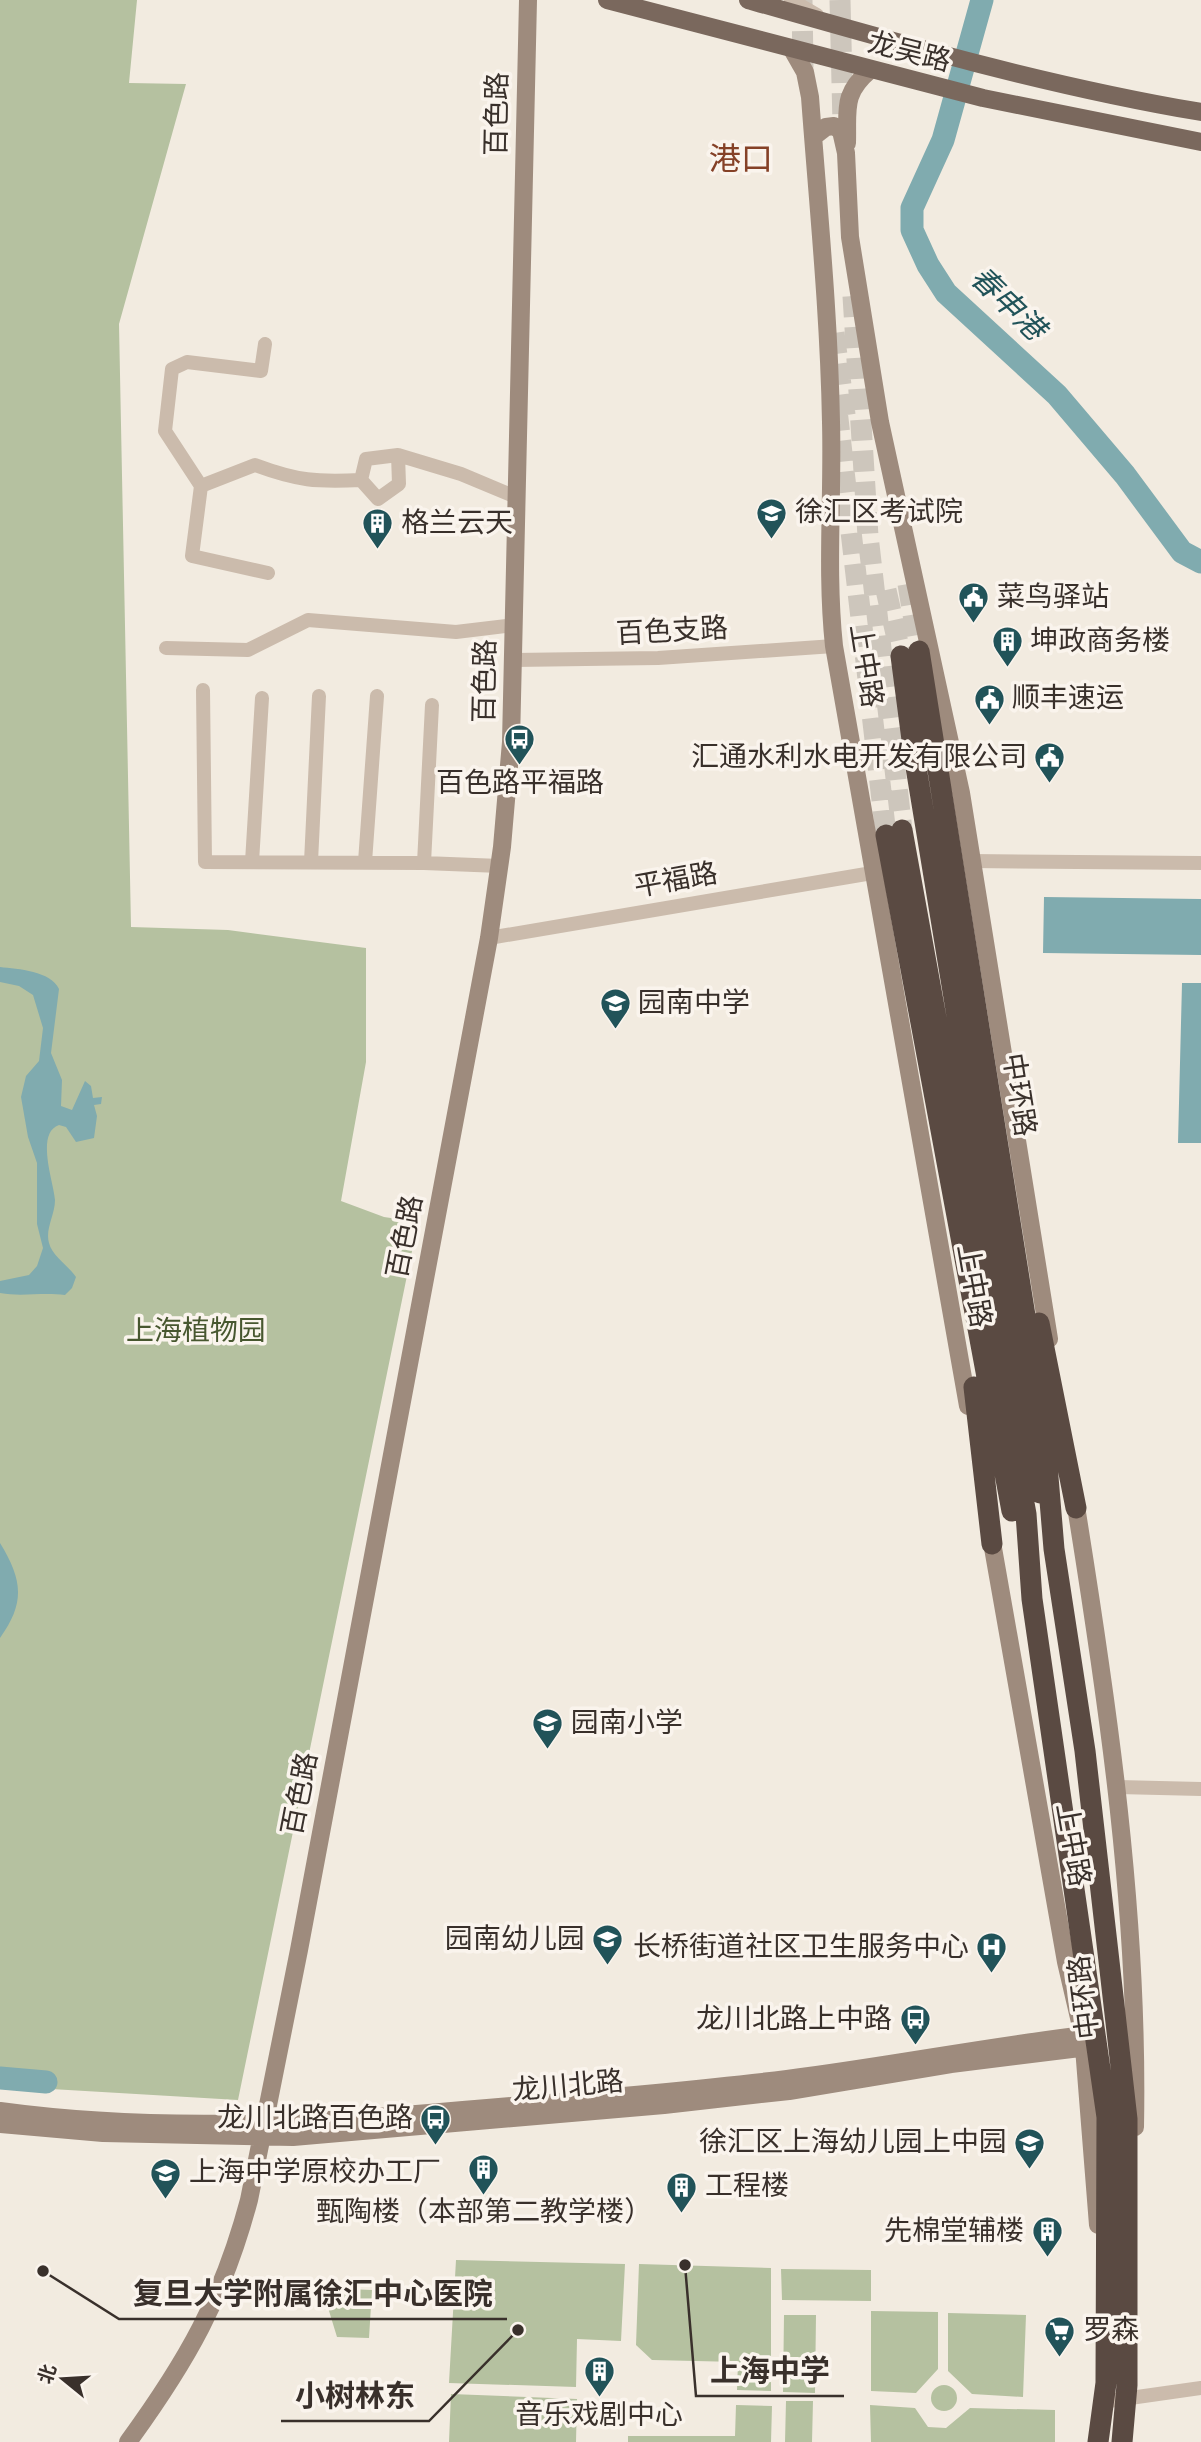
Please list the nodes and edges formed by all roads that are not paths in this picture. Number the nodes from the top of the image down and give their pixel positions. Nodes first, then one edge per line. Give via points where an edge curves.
1 (528, 0) edge
2 (607, 0) edge
3 (748, 0) edge
4 (791, 0) edge
5 (831, 23) junction
6 (793, 51) junction
7 (870, 70) junction
8 (1201, 112) edge
9 (813, 136) junction
10 (1201, 142) edge
11 (846, 153) junction
12 (265, 344) dead end
13 (398, 455) junction
14 (361, 480) junction
15 (201, 486) junction
16 (516, 497) junction
17 (268, 573) dead end
18 (514, 625) junction
19 (834, 646) junction
20 (166, 648) dead end
21 (514, 660) junction
22 (202, 690) dead end
23 (319, 696) dead end
24 (377, 696) dead end
25 (262, 698) dead end
26 (432, 705) dead end
27 (971, 861) junction
28 (252, 862) junction
29 (311, 862) junction
30 (365, 862) junction
31 (424, 863) junction
32 (1201, 863) edge
33 (499, 866) junction
34 (872, 873) junction
35 (489, 938) junction
36 (979, 1029) junction
37 (976, 1322) junction
38 (1008, 1371) junction
39 (1076, 1508) junction
40 (992, 1544) junction
41 (1118, 1787) junction
42 (1201, 1789) edge
43 (1136, 2035) junction
44 (1084, 2041) junction
45 (0, 2110) edge
46 (0, 2124) edge
47 (263, 2132) junction
48 (1201, 2388) edge
49 (1131, 2399) junction
50 (1109, 2401) junction
51 (128, 2442) edge
52 (1098, 2442) edge
53 (1105, 2442) edge
54 (1122, 2442) edge
55 (1129, 2442) edge

1 - 16 main road, 百色路
2 - 6 main road, 龙吴路
3 - 5 main road, 龙吴路
4 - 5 street
5 - 8 main road, 龙吴路 via 992,69
6 - 7 main road, 龙吴路
6 - 9 main road, 上中路 via 805,72
7 - 10 main road, 龙吴路
7 - 11 main road, 上中路 via 853,84 848,98
9 - 11 main road, 上中路 via 834,126 841,131
9 - 19 main road, 上中路 via 831,406 829,582
11 - 27 main road, 上中路 via 850,237 880,422 961,793
12 - 15 street via 261,371 187,362 172,369 165,431
13 - 14 street via 366,459
13 - 14 street via 399,484 378,499
13 - 16 street
14 - 15 street via 312,482 256,465
15 - 17 street via 192,556
16 - 18 main road, 百色路
18 - 20 street via 456,632 308,620 248,650
18 - 21 main road, 百色路
19 - 21 street, 百色支路 via 658,658
19 - 34 main road, 上中路
21 - 33 main road, 百色路
22 - 28 street via 205,862
23 - 29 street
24 - 30 street
25 - 28 street
26 - 31 street
27 - 32 street
27 - 39 main road, 上中路
28 - 29 street
29 - 30 street
30 - 31 street
31 - 33 street
33 - 35 main road, 百色路
34 - 35 street, 平福路
34 - 40 main road, 上中路
35 - 47 main road, 百色路
36 - 38 highway, 中环路
36 - 38 highway, 中环路 via 910,654 914,755
36 - 39 highway
37 - 38 highway, 中环路
37 - 38 highway, 中环路 via 894,832
37 - 40 highway via 974,1387
38 - 52 highway, 中环路 via 1032,1599 1107,2117 1106,2383
38 - 54 highway, 中环路 via 1054,1549 1085,1751 1127,2119 1127,2385
39 - 41 main road, 上中路
40 - 44 main road, 上中路
41 - 42 street
41 - 43 main road, 上中路
43 - 44 main road, 龙川北路
43 - 49 main road, 上中路
44 - 47 main road, 龙川北路 via 828,2086 664,2105
44 - 50 main road, 上中路 via 1112,2367
45 - 47 main road, 龙川北路
46 - 47 main road, 龙川北路 via 103,2133
47 - 51 main road, 百色路 via 238,2240 211,2311 178,2372
48 - 49 street
49 - 50 street
49 - 55 main road, 上中路
50 - 53 main road, 上中路

